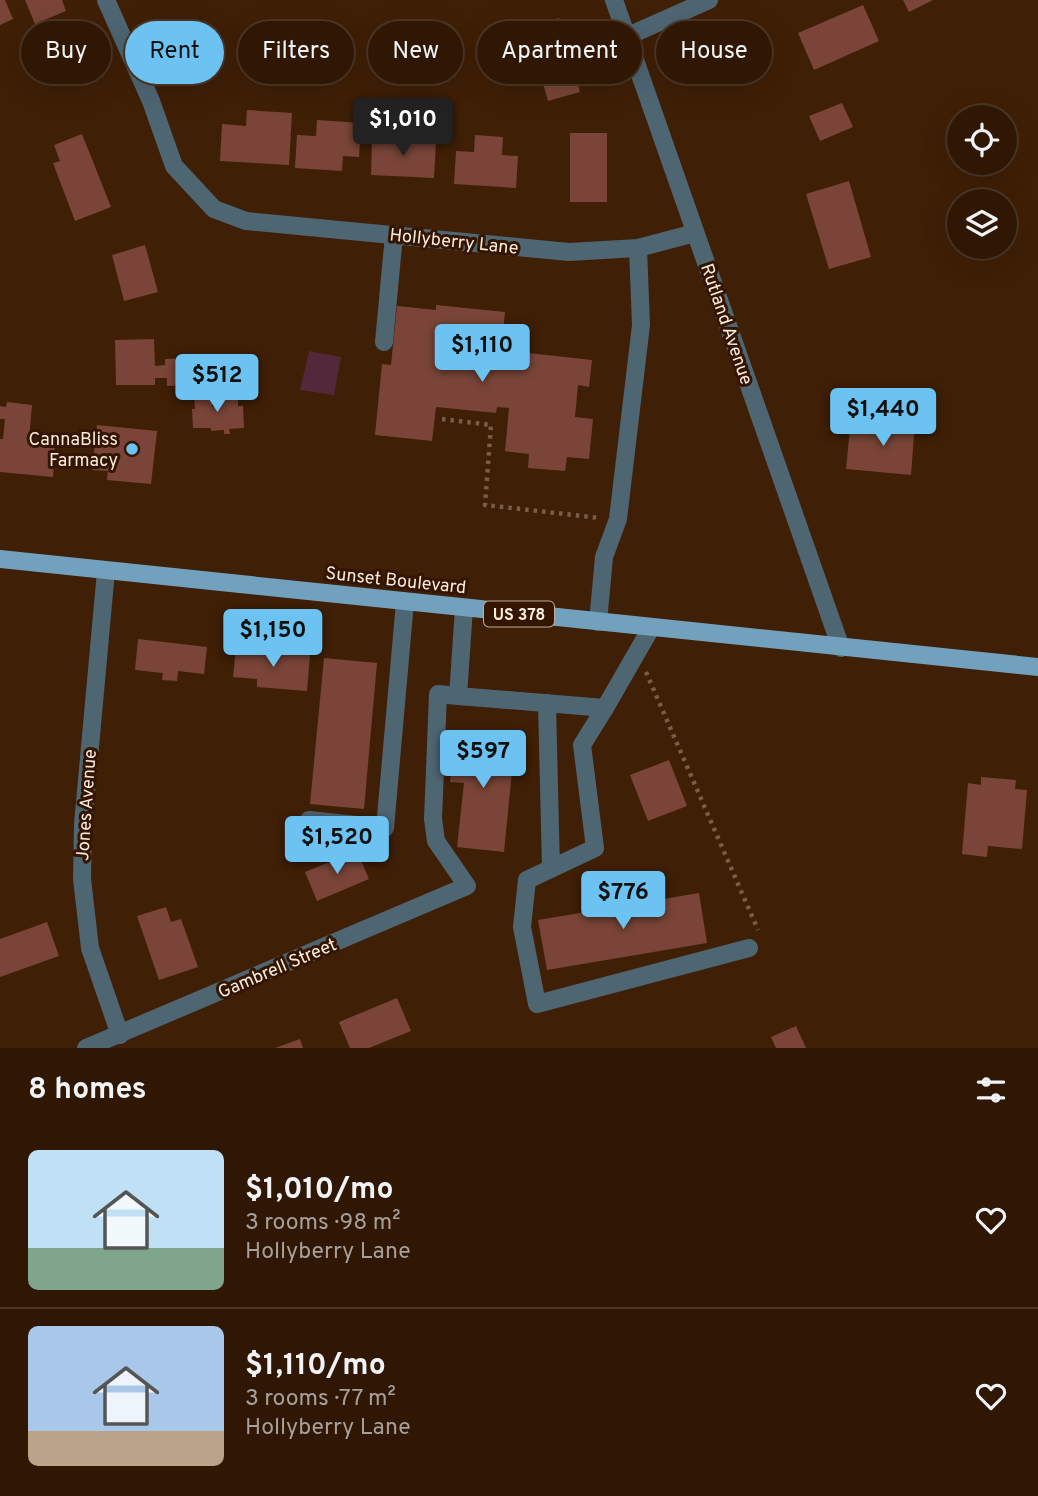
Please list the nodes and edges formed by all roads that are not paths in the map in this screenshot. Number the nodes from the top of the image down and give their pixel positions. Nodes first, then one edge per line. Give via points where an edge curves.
1 (106, 0) edge
2 (614, 0) edge
3 (709, 0) edge
4 (622, 21) edge
5 (642, 30) edge
6 (642, 77) edge
7 (695, 233) junction
8 (394, 235) junction
9 (638, 248) junction
10 (384, 342) dead end
11 (0, 559) edge
12 (106, 571) junction
13 (405, 602) junction
14 (464, 608) junction
15 (598, 622) junction
16 (652, 628) junction
17 (841, 648) junction
18 (1038, 667) edge
19 (458, 696) junction
20 (547, 703) junction
21 (605, 708) junction
22 (309, 820) dead end
23 (551, 869) junction
24 (749, 948) road end
25 (120, 1035) junction
26 (86, 1048) edge

1 - 8 street, Hollyberry Lane via 174,166 214,209 246,220
2 - 4 street, Rutland Avenue
3 - 5 street
6 - 7 street, Rutland Avenue
7 - 9 street, Hollyberry Lane
7 - 17 street, Rutland Avenue
8 - 9 street, Hollyberry Lane via 569,252
8 - 10 street
9 - 15 street via 641,325 618,519 604,557
11 - 12 main road, Sunset Boulevard / US 378
12 - 13 main road, Sunset Boulevard / US 378
12 - 25 street, Jones Avenue via 82,879 90,948
13 - 14 main road, Sunset Boulevard / US 378
13 - 22 street via 384,828
14 - 15 main road, Sunset Boulevard / US 378
14 - 19 street
15 - 16 main road, Sunset Boulevard / US 378
16 - 17 main road, Sunset Boulevard / US 378
16 - 21 street
17 - 18 main road, Sunset Boulevard / US 378
19 - 20 street
19 - 25 street, Gambrell Street via 438,694 433,819 436,841 467,886
20 - 21 street
20 - 23 street
21 - 23 street via 582,745 595,848
23 - 24 street via 527,880 523,927 537,1004
25 - 26 street, Gambrell Street

